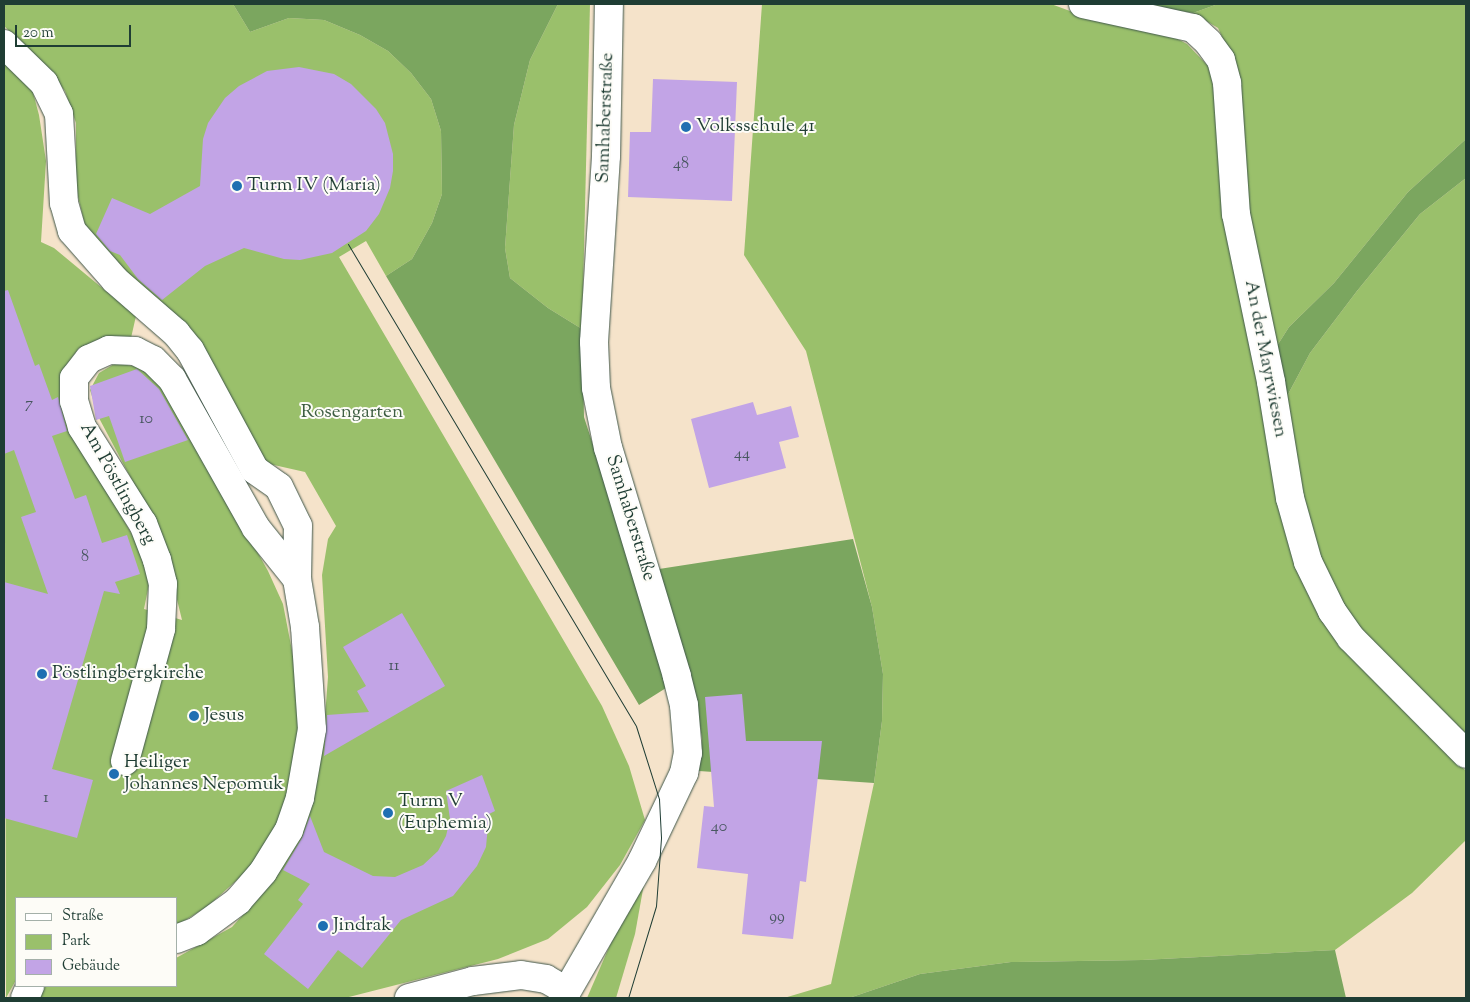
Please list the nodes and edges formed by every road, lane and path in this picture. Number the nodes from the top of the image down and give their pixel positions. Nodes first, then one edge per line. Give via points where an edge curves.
1 (609, 4) edge
2 (1083, 4) edge
3 (4, 44) edge
4 (297, 579) junction
5 (1466, 754) edge
6 (125, 761) dead end
7 (178, 938) edge
8 (565, 995) edge
9 (409, 998) edge

1 - 8 street, Samhaberstraße via 606,165 594,342 596,388 608,448 677,676 684,704 688,753 684,773 642,861
2 - 5 street, An der Mayrwiesen via 1194,28 1220,60 1227,84 1231,174 1237,222 1271,382 1290,498 1308,562 1332,611 1351,638
3 - 4 street, Am Pöstlingberg via 44,83 59,114 64,203 72,231 115,280 176,333 190,350 255,470 279,487 298,526
4 - 6 street, Am Pöstlingberg via 256,528 172,379 153,360 135,351 109,350 89,359 74,378 74,401 103,464 143,524 162,584 161,629
4 - 7 street, Am Pöstlingberg via 305,627 312,729 300,798 289,830 263,872 238,902 197,931
8 - 9 street via 546,979 521,976 473,981

